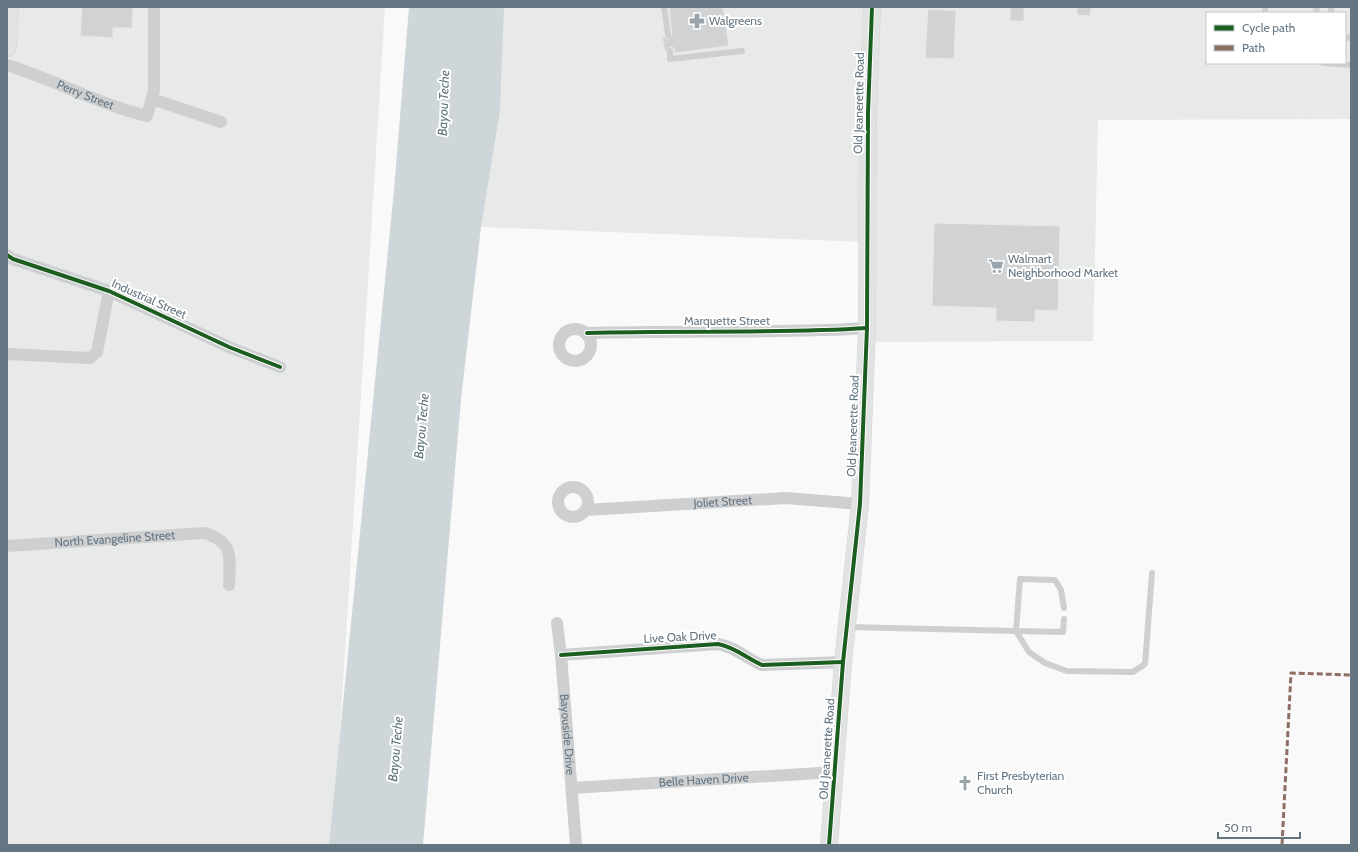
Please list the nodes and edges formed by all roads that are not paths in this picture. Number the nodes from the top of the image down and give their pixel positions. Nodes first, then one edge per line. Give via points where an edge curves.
1 (8, 7) edge
2 (154, 7) edge
3 (664, 7) edge
4 (872, 7) edge
5 (668, 35) dead end
6 (7, 47) edge
7 (670, 51) dead end
8 (742, 51) dead end
9 (1337, 64) edge
10 (7, 65) edge
11 (1351, 65) edge
12 (152, 99) junction
13 (221, 122) dead end
14 (7, 255) edge
15 (109, 292) junction
16 (867, 328) junction
17 (587, 333) dead end
18 (7, 354) edge
19 (280, 367) dead end
20 (860, 504) junction
21 (586, 510) dead end
22 (7, 546) edge
23 (1152, 573) dead end
24 (229, 585) dead end
25 (1064, 608) dead end
26 (1064, 619) dead end
27 (557, 623) dead end
28 (848, 627) junction
29 (1016, 630) junction
30 (561, 655) junction
31 (843, 662) junction
32 (836, 772) junction
33 (572, 788) junction
34 (576, 845) edge
35 (829, 845) edge

1 - 6 main road
2 - 12 street, Perry Street
3 - 5 lane
4 - 16 main road, Old Jeanerette Road via 868,113
7 - 8 lane via 670,59
9 - 11 lane
10 - 12 street, Perry Street via 118,109 147,116
12 - 13 street
14 - 15 street, Industrial Street via 12,259
15 - 18 street via 97,352 90,358
15 - 19 street, Industrial Street
16 - 17 street, Marquette Street via 816,331
16 - 20 main road, Old Jeanerette Road
20 - 21 street, Joliet Street via 786,498
20 - 28 main road, Old Jeanerette Road
22 - 24 street, North Evangeline Street via 204,533 216,536 226,545 230,558
23 - 29 lane via 1145,664 1133,672 1067,671 1045,663 1029,652
25 - 29 lane via 1061,590 1055,580 1020,579
26 - 29 lane via 1063,632
27 - 30 street, Bayouside Drive
28 - 29 lane
28 - 31 main road, Old Jeanerette Road
30 - 31 street, Live Oak Drive via 718,644 739,651 762,665
30 - 33 street, Bayouside Drive
31 - 32 main road, Old Jeanerette Road
32 - 33 street, Belle Haven Drive
32 - 35 main road, Old Jeanerette Road
33 - 34 street, Bayouside Drive

